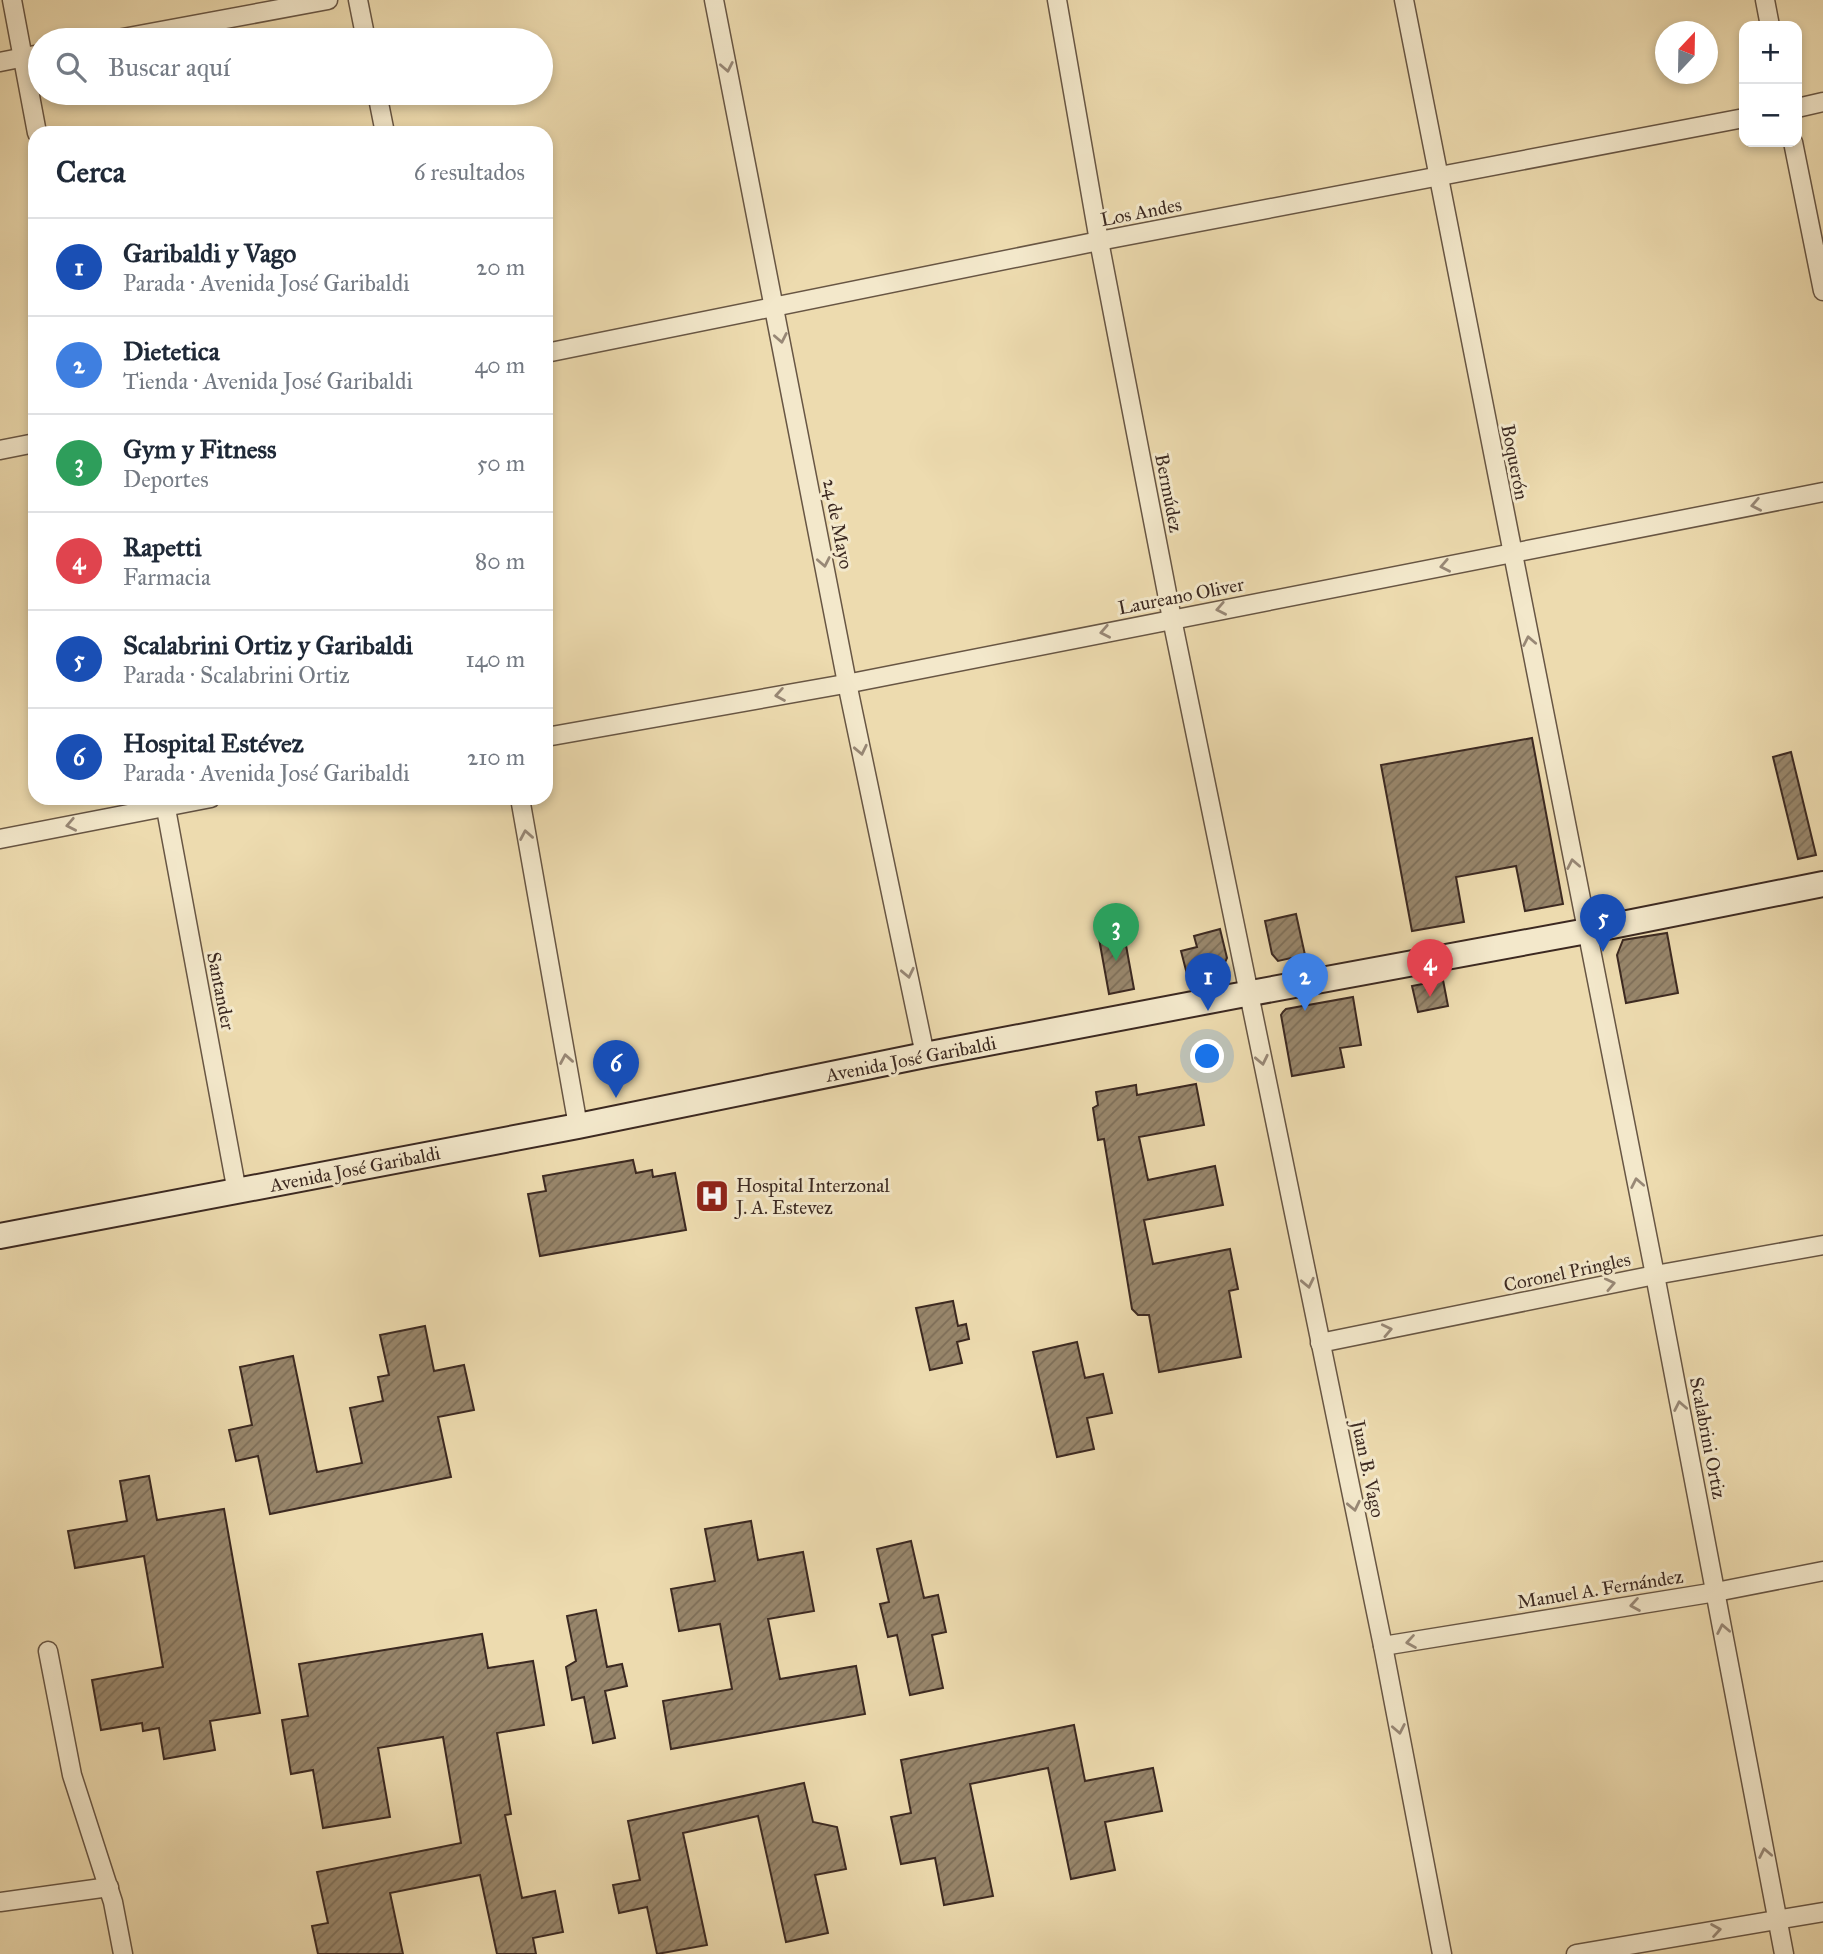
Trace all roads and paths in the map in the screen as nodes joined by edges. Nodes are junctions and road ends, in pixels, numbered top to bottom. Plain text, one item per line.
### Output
1 (12, 0) edge
2 (328, 0) edge
3 (358, 0) edge
4 (714, 0) edge
5 (1057, 0) edge
6 (1404, 0) edge
7 (1765, 0) edge
8 (1769, 21) edge
9 (177, 28) edge
10 (364, 28) edge
11 (28, 46) edge
12 (28, 56) edge
13 (0, 62) edge
14 (1823, 103) edge
15 (35, 105) edge
16 (379, 105) edge
17 (1802, 107) edge
18 (1739, 119) edge
19 (36, 126) edge
20 (384, 126) edge
21 (1794, 147) edge
22 (1438, 177) junction
23 (1099, 241) junction
24 (1823, 290) edge
25 (774, 307) junction
26 (553, 352) edge
27 (28, 444) edge
28 (0, 450) edge
29 (1823, 492) edge
30 (1512, 553) junction
31 (1172, 619) junction
32 (847, 683) junction
33 (553, 736) edge
34 (152, 805) edge
35 (166, 805) edge
36 (521, 805) edge
37 (0, 839) edge
38 (1823, 884) edge
39 (1587, 931) junction
40 (1248, 993) junction
41 (925, 1055) junction
42 (578, 1126) junction
43 (237, 1192) junction
44 (0, 1236) edge
45 (1823, 1245) edge
46 (1655, 1275) junction
47 (1320, 1343) junction
48 (1823, 1571) edge
49 (1716, 1592) junction
50 (1383, 1646) junction
51 (48, 1651) dead end
52 (109, 1887) junction
53 (0, 1902) edge
54 (1823, 1912) edge
55 (1777, 1920) junction
56 (123, 1954) edge
57 (1442, 1954) edge
58 (1576, 1954) edge
59 (1783, 1954) edge

1 - 11 street
2 - 9 street
3 - 10 street
4 -> 25 street, 24 de Mayo
5 - 23 street, Bermúdez
6 - 22 street, Boquerón
7 - 8 street
12 - 13 street
14 - 17 street
15 - 19 street
16 - 20 street
18 - 22 street, Los Andes
21 - 24 street
22 - 23 street, Los Andes
22 - 30 street, Boquerón
23 - 25 street, Los Andes
23 - 31 street, Bermúdez
25 - 26 street, Los Andes
25 -> 32 street, 24 de Mayo
27 - 28 street
29 -> 30 street, Laureano Oliver
30 -> 31 street, Laureano Oliver
39 -> 30 street, Boquerón
31 -> 32 street, Laureano Oliver
31 - 40 street, Bermúdez
32 -> 33 street, Laureano Oliver
32 -> 41 street, 24 de Mayo
34 -> 37 street
35 - 43 street, Santander
42 -> 36 street
38 - 39 main road, Avenida José Garibaldi
39 - 40 main road, Avenida José Garibaldi
46 -> 39 street, Scalabrini Ortiz
40 - 41 main road, Avenida José Garibaldi
40 -> 47 street, Juan B. Vago
41 - 42 main road, Avenida José Garibaldi
42 - 43 main road, Avenida José Garibaldi
43 - 44 main road, Avenida José Garibaldi
45 - 46 street, Coronel Pringles
47 -> 46 street, Coronel Pringles
49 -> 46 street, Scalabrini Ortiz
47 -> 50 street, Juan B. Vago
48 - 49 street, Manuel A. Fernández
49 -> 50 street, Manuel A. Fernández
55 -> 49 street, Scalabrini Ortiz
50 -> 57 street, Juan B. Vago
51 - 52 street
52 - 53 street
52 - 56 street
54 - 55 street
58 -> 55 street
55 - 59 street, Scalabrini Ortiz

